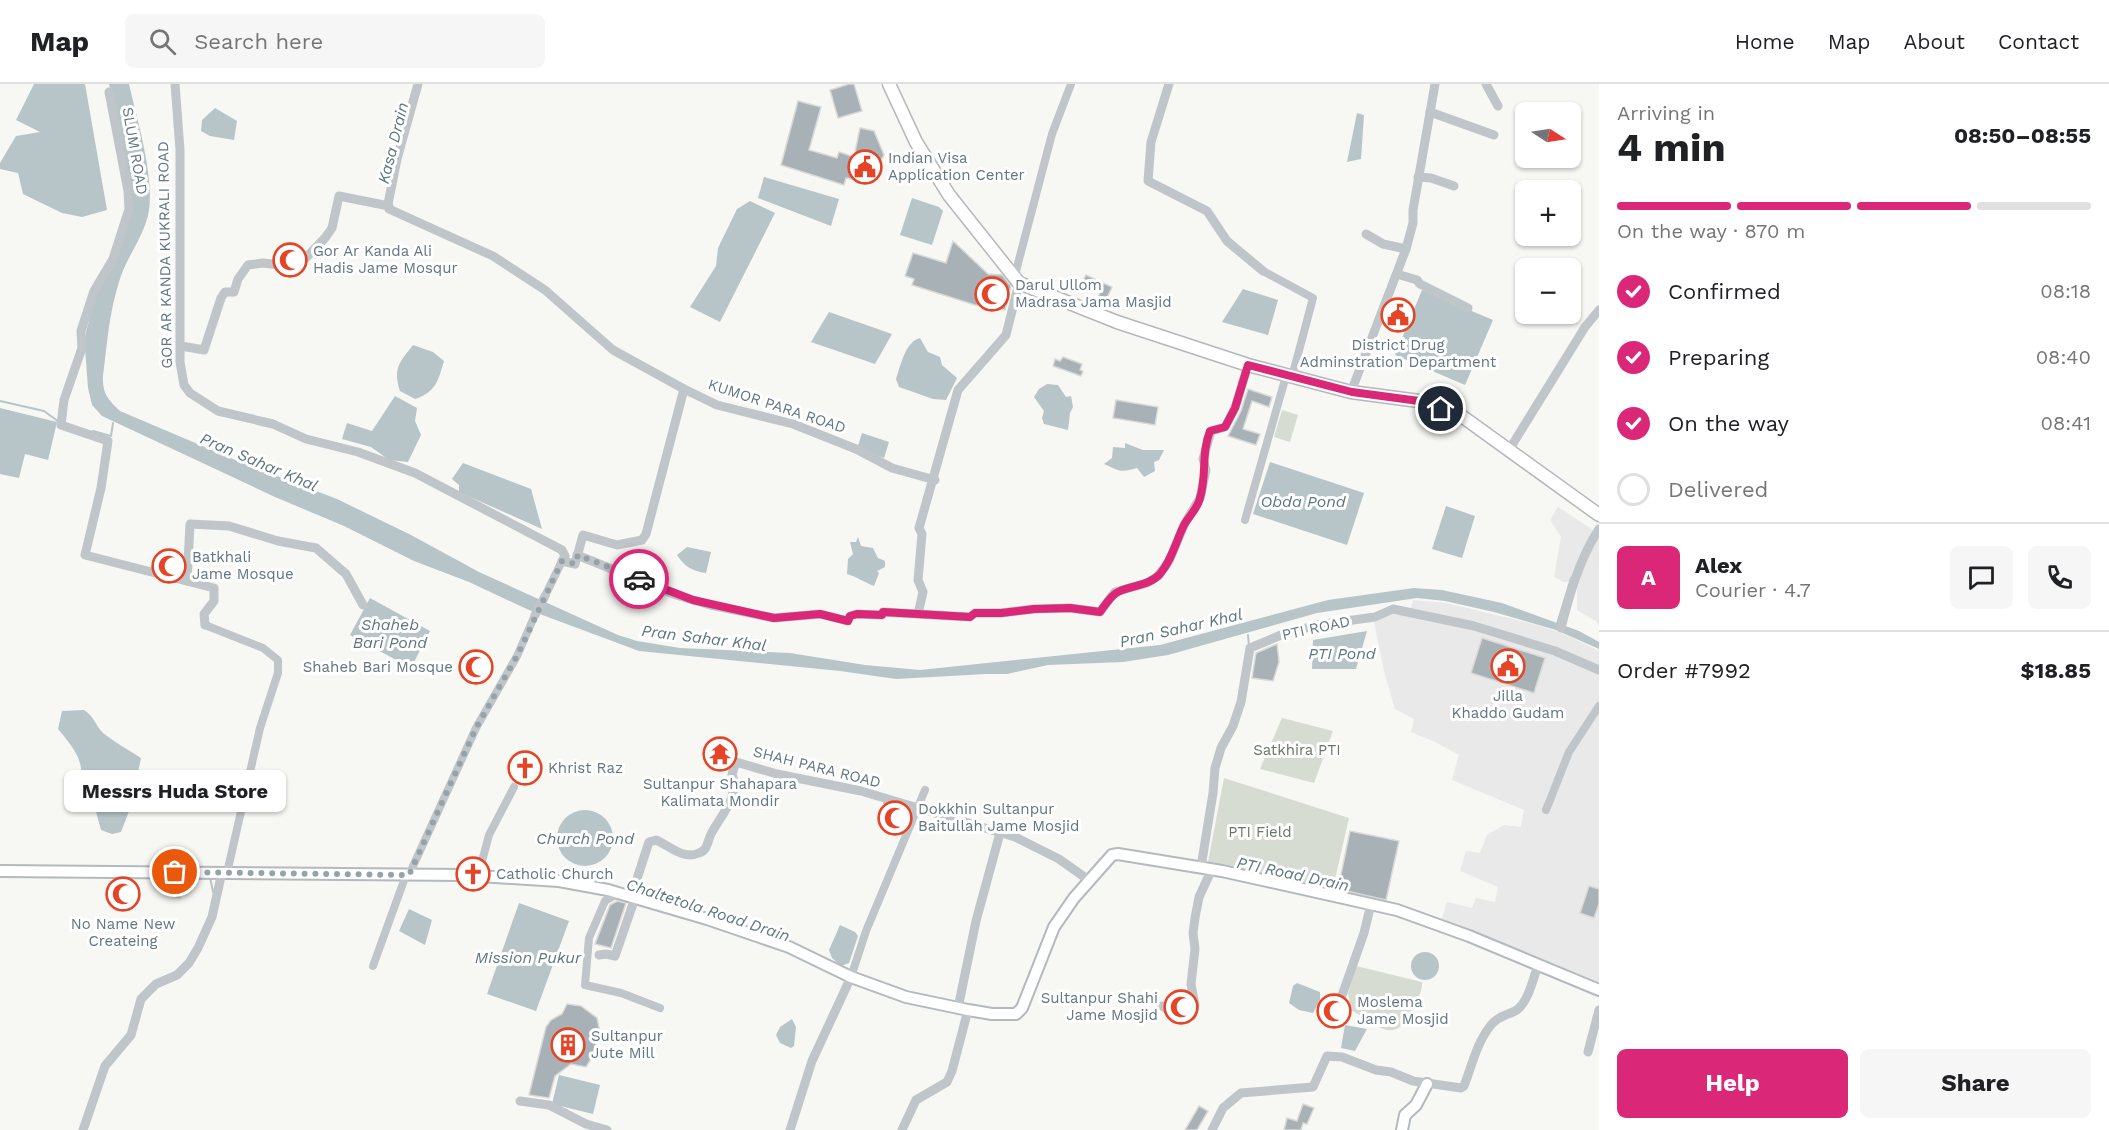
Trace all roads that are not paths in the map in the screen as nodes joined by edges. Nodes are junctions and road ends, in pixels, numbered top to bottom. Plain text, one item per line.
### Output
1 (175, 84) edge
2 (418, 84) edge
3 (890, 84) edge
4 (1071, 84) edge
5 (1169, 84) edge
6 (1435, 84) edge
7 (1486, 84) edge
8 (109, 92) dead end
9 (1498, 106) dead end
10 (1430, 112) junction
11 (1494, 135) dead end
12 (1418, 177) junction
13 (1454, 186) dead end
14 (388, 206) junction
15 (1366, 234) dead end
16 (1406, 249) junction
17 (1263, 271) joint
18 (1397, 274) junction
19 (1019, 283) junction
20 (1468, 308) dead end
21 (1599, 310) edge
22 (181, 346) junction
23 (1248, 365) junction
24 (1289, 377) junction
25 (684, 389) junction
26 (1352, 392) junction
27 (1509, 450) junction
28 (934, 480) junction
29 (1599, 515) edge
30 (1245, 520) dead end
31 (1599, 529) edge
32 (578, 555) junction
33 (562, 561) junction
34 (186, 581) junction
35 (545, 596) joint
36 (363, 605) dead end
37 (918, 614) junction
38 (535, 615) joint
39 (205, 625) joint
40 (1561, 628) dead end
41 (1599, 670) edge
42 (1598, 708) edge
43 (514, 787) dead end
44 (925, 790) dead end
45 (917, 809) junction
46 (1546, 810) dead end
47 (1000, 833) junction
48 (1207, 868) junction
49 (0, 871) edge
50 (225, 872) junction
51 (407, 875) junction
52 (478, 876) junction
53 (1090, 880) junction
54 (618, 893) junction
55 (633, 897) junction
56 (1371, 904) junction
57 (599, 955) dead end
58 (373, 966) dead end
59 (1538, 966) junction
60 (851, 977) junction
61 (1599, 990) edge
62 (1339, 1004) dead end
63 (1162, 1006) dead end
64 (660, 1008) dead end
65 (963, 1009) junction
66 (1599, 1010) edge
67 (1588, 1052) dead end
68 (1427, 1084) junction
69 (520, 1101) dead end
70 (83, 1130) edge
71 (607, 1130) edge
72 (790, 1130) edge
73 (902, 1130) edge
74 (1212, 1130) edge
75 (1402, 1130) edge

1 - 22 street, GOR AR KANDA KUKRALI ROAD
2 - 14 street
3 - 19 highway
4 - 19 street
5 - 17 street
6 - 10 street
7 - 9 street
8 - 34 street, SLUM ROAD
10 - 11 street
10 - 12 street
12 - 13 street
12 - 16 street
14 - 22 street, KUMOR PARA ROAD
14 - 25 street, KUMOR PARA ROAD
15 - 16 street
16 - 18 street
17 - 24 street
18 - 20 street
18 - 26 street
19 - 23 highway
19 - 28 street
21 - 27 street
22 - 33 street, GOR AR KANDA KUKRALI ROAD
23 - 24 highway
23 - 37 street
24 - 26 highway
24 - 30 street
25 - 28 street, KUMOR PARA ROAD
25 - 32 street
26 - 27 highway
27 - 29 highway
28 - 37 street
31 - 40 street
32 - 33 street
32 - 37 street
33 - 35 street
34 - 36 street
34 - 39 street
35 - 38 street
38 - 51 street
39 - 50 street
41 - 48 street, PTI ROAD
42 - 46 street
43 - 52 street
44 - 45 street
45 - 47 street, SHAH PARA ROAD
45 - 55 street, SHAH PARA ROAD
45 - 60 street
47 - 53 street, SHAH PARA ROAD
47 - 65 street
48 - 53 main road
48 - 56 main road
48 - 63 street
49 - 50 main road
50 - 51 main road
50 - 70 street
51 - 52 main road
51 - 58 street
52 - 54 main road
53 - 65 main road
54 - 55 main road
54 - 64 street
55 - 57 street
55 - 60 main road
56 - 59 main road
56 - 62 street
59 - 61 main road
59 - 68 street
60 - 65 main road
60 - 72 street
65 - 73 street
66 - 67 street
68 - 74 street
68 - 75 main road
69 - 71 street

